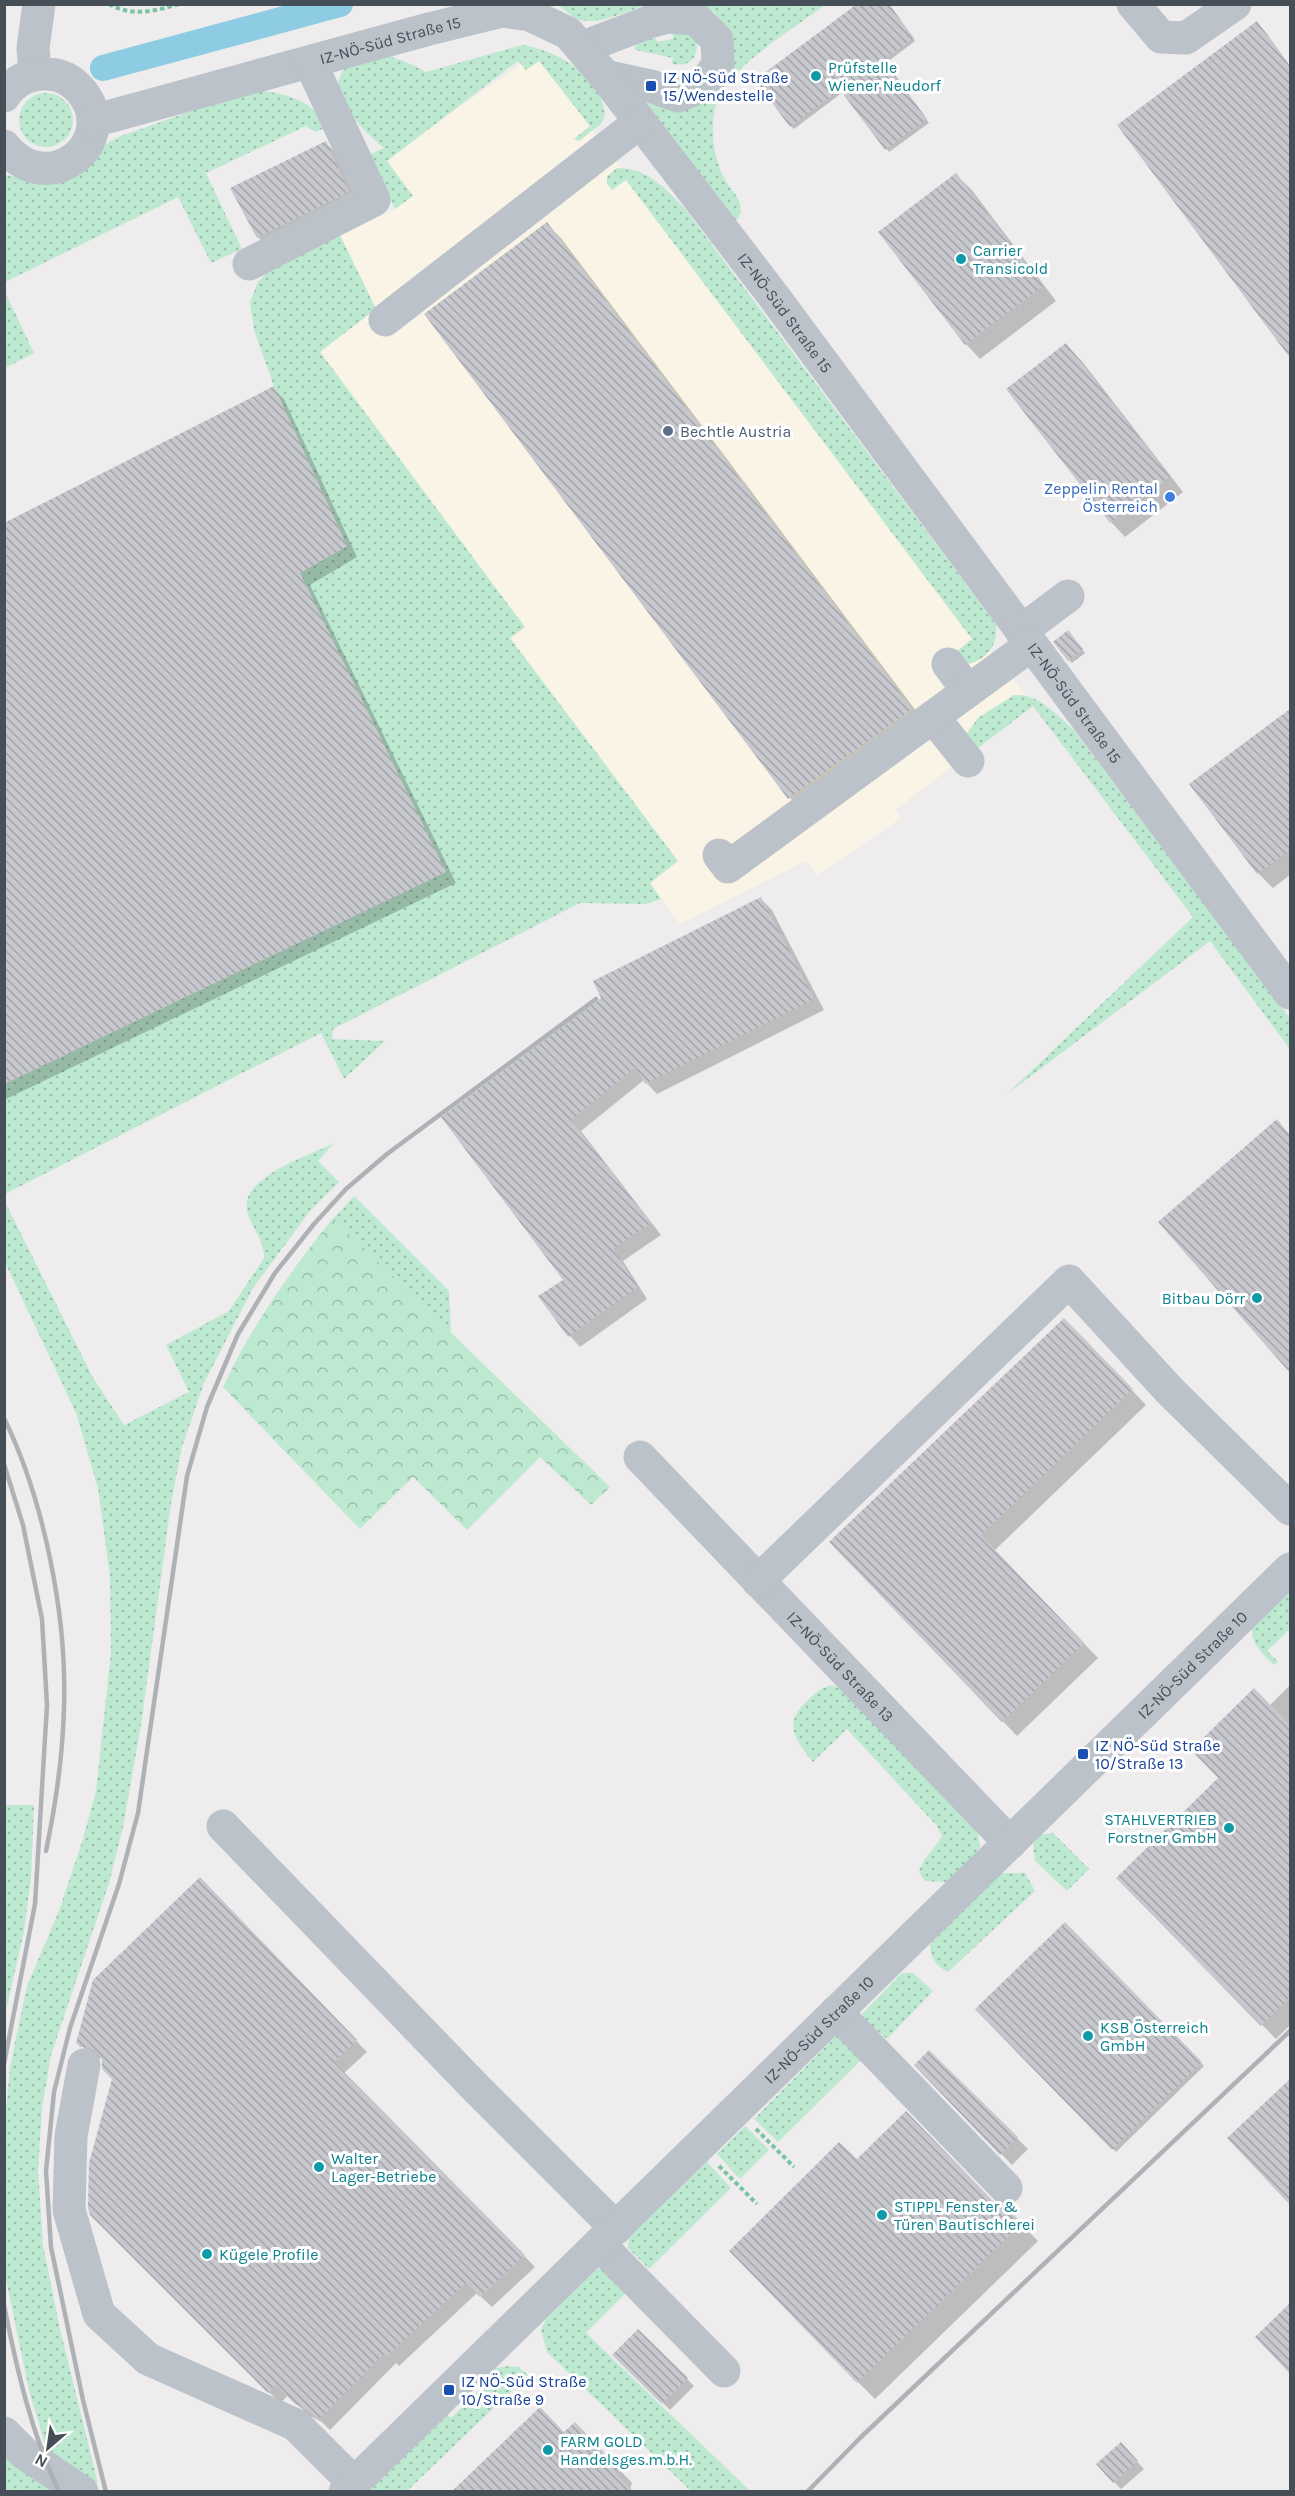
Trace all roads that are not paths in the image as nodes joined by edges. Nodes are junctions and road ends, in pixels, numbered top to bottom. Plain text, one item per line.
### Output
1 (39, 4) edge
2 (1133, 4) edge
3 (1235, 4) edge
4 (426, 17) edge
5 (581, 48) junction
6 (310, 62) junction
7 (35, 74) junction
8 (605, 76) junction
9 (4, 96) edge
10 (93, 121) junction
11 (640, 122) junction
12 (8, 154) edge
13 (249, 264) dead end
14 (385, 320) dead end
15 (1068, 596) dead end
16 (1026, 638) junction
17 (948, 664) dead end
18 (968, 691) junction
19 (933, 717) junction
20 (968, 761) dead end
21 (719, 855) dead end
22 (1290, 993) edge
23 (639, 1457) dead end
24 (1290, 1509) edge
25 (1290, 1569) edge
26 (758, 1581) junction
27 (223, 1826) dead end
28 (1010, 1843) junction
29 (836, 2012) junction
30 (84, 2066) dead end
31 (1006, 2188) dead end
32 (607, 2236) junction
33 (724, 2371) dead end
34 (4, 2433) edge
35 (350, 2487) edge
36 (82, 2492) edge

1 - 7 street
2 - 3 street
4 - 5 street, IZ-NÖ-Süd Straße 15
4 - 6 street, IZ-NÖ-Süd Straße 15
5 - 8 street, IZ-NÖ-Süd Straße 15
5 - 8 street
6 - 10 street, IZ-NÖ-Süd Straße 15
6 - 13 street
7 - 9 street
7 - 10 street
8 - 11 street, IZ-NÖ-Süd Straße 15
10 - 12 street
11 - 14 street
11 - 16 street, IZ-NÖ-Süd Straße 15
15 - 16 street
16 - 18 street
16 - 22 street, IZ-NÖ-Süd Straße 15
17 - 18 street
18 - 19 street
19 - 20 street
19 - 21 street
23 - 26 street, IZ-NÖ-Süd Straße 13
24 - 26 street
25 - 28 street, IZ-NÖ-Süd Straße 10
26 - 28 street, IZ-NÖ-Süd Straße 13
27 - 32 street
28 - 29 street, IZ-NÖ-Süd Straße 10
29 - 31 street
29 - 32 street, IZ-NÖ-Süd Straße 10
30 - 35 street
32 - 33 street
32 - 35 street, IZ-NÖ-Süd Straße 10
34 - 36 street

